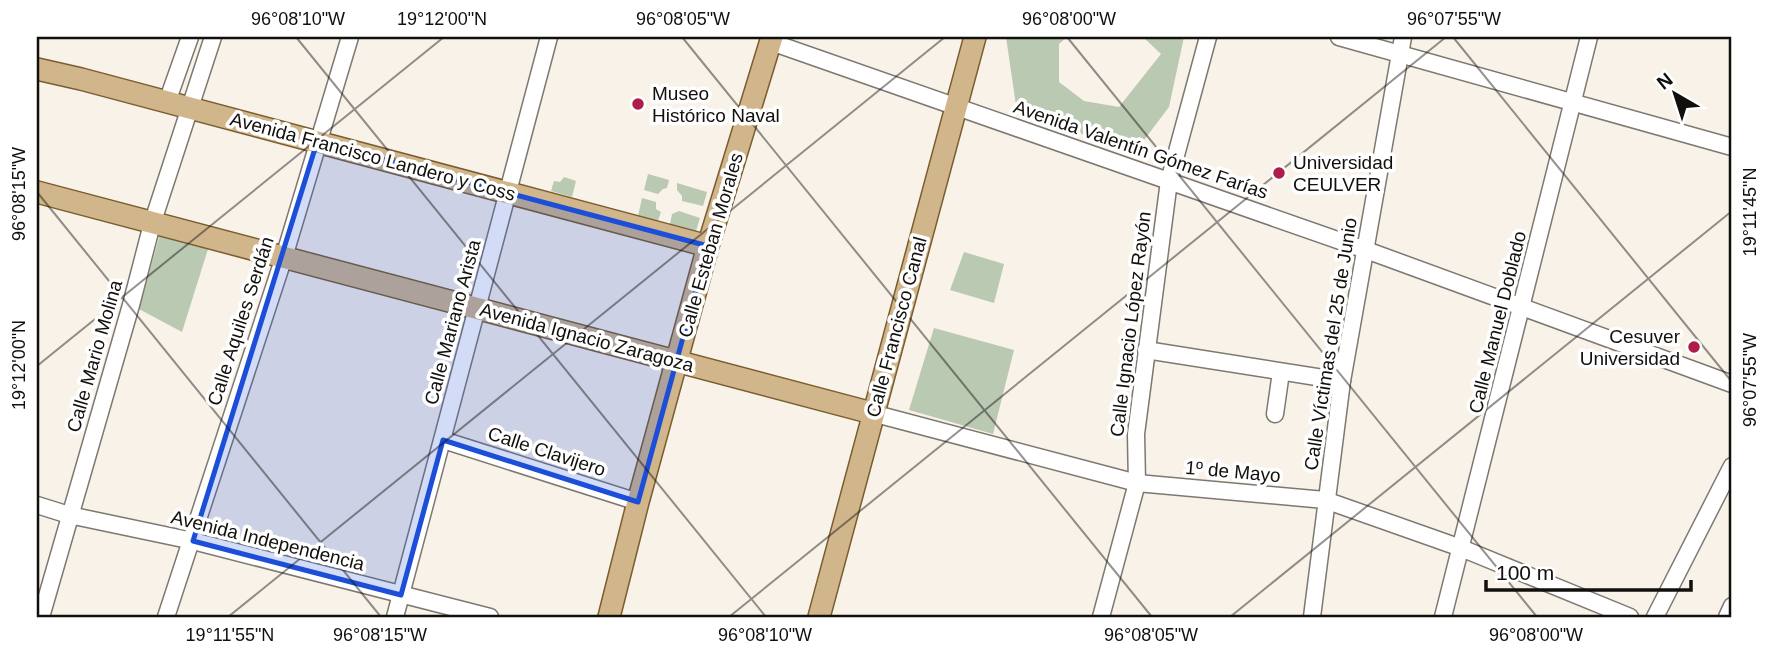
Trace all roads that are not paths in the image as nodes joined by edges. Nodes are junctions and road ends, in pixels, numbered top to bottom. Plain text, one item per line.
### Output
1 (350, 37) edge
2 (548, 37) edge
3 (975, 37) edge
4 (1208, 37) edge
5 (1339, 37) edge
6 (1589, 37) edge
7 (189, 39) edge
8 (772, 39) edge
9 (211, 43) edge
10 (1402, 45) edge
11 (37, 69) edge
12 (167, 102) junction
13 (1574, 102) junction
14 (955, 106) junction
15 (190, 107) junction
16 (317, 142) junction
17 (1732, 147) edge
18 (1169, 181) junction
19 (37, 192) edge
20 (508, 192) junction
21 (152, 224) junction
22 (708, 246) junction
23 (1366, 250) junction
24 (284, 257) junction
25 (1522, 307) junction
26 (477, 308) junction
27 (1146, 349) junction
28 (677, 362) junction
29 (1281, 372) junction
30 (1342, 381) junction
31 (1732, 384) edge
32 (872, 413) junction
33 (1275, 414) dead end
34 (443, 440) junction
35 (1732, 468) edge
36 (1137, 483) junction
37 (1325, 500) junction
38 (638, 502) junction
39 (37, 505) edge
40 (69, 515) junction
41 (192, 541) junction
42 (1461, 548) junction
43 (401, 594) junction
44 (1732, 606) edge
45 (41, 617) edge
46 (166, 617) edge
47 (395, 617) edge
48 (490, 617) edge
49 (609, 617) edge
50 (819, 617) edge
51 (1101, 617) edge
52 (1312, 617) edge
53 (1443, 617) edge
54 (1629, 617) edge
55 (1656, 617) edge
56 (1727, 617) edge

1 - 16 street, Calle Aquiles Serdán
2 - 20 street, Calle Mariano Arista
3 - 14 main road, Calle Francisco Canal
4 - 18 street, Calle Ignacio López Rayón
5 - 10 street
6 - 13 street, Calle Manuel Doblado
7 - 9 street
7 - 12 street
8 - 14 street, Avenida Valentín Gómez Farías
8 - 22 main road, Calle Esteban Morales
9 - 15 street, Calle Mario Molina
10 - 13 street
10 - 23 street, Calle Víctimas del 25 de Junio
11 - 12 main road, Avenida Francisco Landero y Coss
12 - 15 main road, Avenida Francisco Landero y Coss
13 - 17 street
13 - 25 street, Calle Manuel Doblado
14 - 18 street, Avenida Valentín Gómez Farías
14 - 32 main road, Calle Francisco Canal
15 - 16 main road, Avenida Francisco Landero y Coss
15 - 21 street, Calle Mario Molina
16 - 20 main road, Avenida Francisco Landero y Coss
16 - 24 street, Calle Aquiles Serdán
18 - 23 street, Avenida Valentín Gómez Farías
18 - 27 street, Calle Ignacio López Rayón
19 - 21 main road, Avenida Ignacio Zaragoza
20 - 22 main road, Avenida Francisco Landero y Coss
20 - 26 street, Calle Mariano Arista
21 - 24 main road, Avenida Ignacio Zaragoza
21 - 40 street, Calle Mario Molina
22 - 28 main road, Calle Esteban Morales
23 - 25 street, Avenida Valentín Gómez Farías
23 - 30 street, Calle Víctimas del 25 de Junio
24 - 26 main road, Avenida Ignacio Zaragoza
24 - 41 street, Calle Aquiles Serdán
25 - 31 street, Avenida Valentín Gómez Farías
25 - 42 street, Calle Manuel Doblado
26 - 28 main road, Avenida Ignacio Zaragoza
26 - 34 street, Calle Mariano Arista
27 - 29 street
27 - 36 street, Calle Ignacio López Rayón
28 - 32 main road, Avenida Ignacio Zaragoza
28 - 38 main road, Calle Esteban Morales
29 - 30 street
29 - 33 street
30 - 37 street, Calle Víctimas del 25 de Junio
32 - 36 street, Avenida Ignacio Zaragoza
32 - 50 main road, Calle Francisco Canal
34 - 38 street, Calle Clavijero
34 - 43 street, Calle Mariano Arista
35 - 55 street
36 - 37 street, 1º de Mayo
36 - 51 street, Calle Ignacio López Rayón
37 - 42 street, 1º de Mayo
37 - 52 street, Calle Víctimas del 25 de Junio
38 - 49 main road, Calle Esteban Morales
39 - 40 street, Avenida Independencia
40 - 41 street, Avenida Independencia
40 - 45 street, Calle Mario Molina
41 - 43 street, Avenida Independencia
41 - 46 street, Calle Aquiles Serdán
42 - 53 street, Calle Manuel Doblado
42 - 54 street, 1º de Mayo
43 - 47 street, Calle Mariano Arista
43 - 48 street, Avenida Independencia
44 - 56 street

